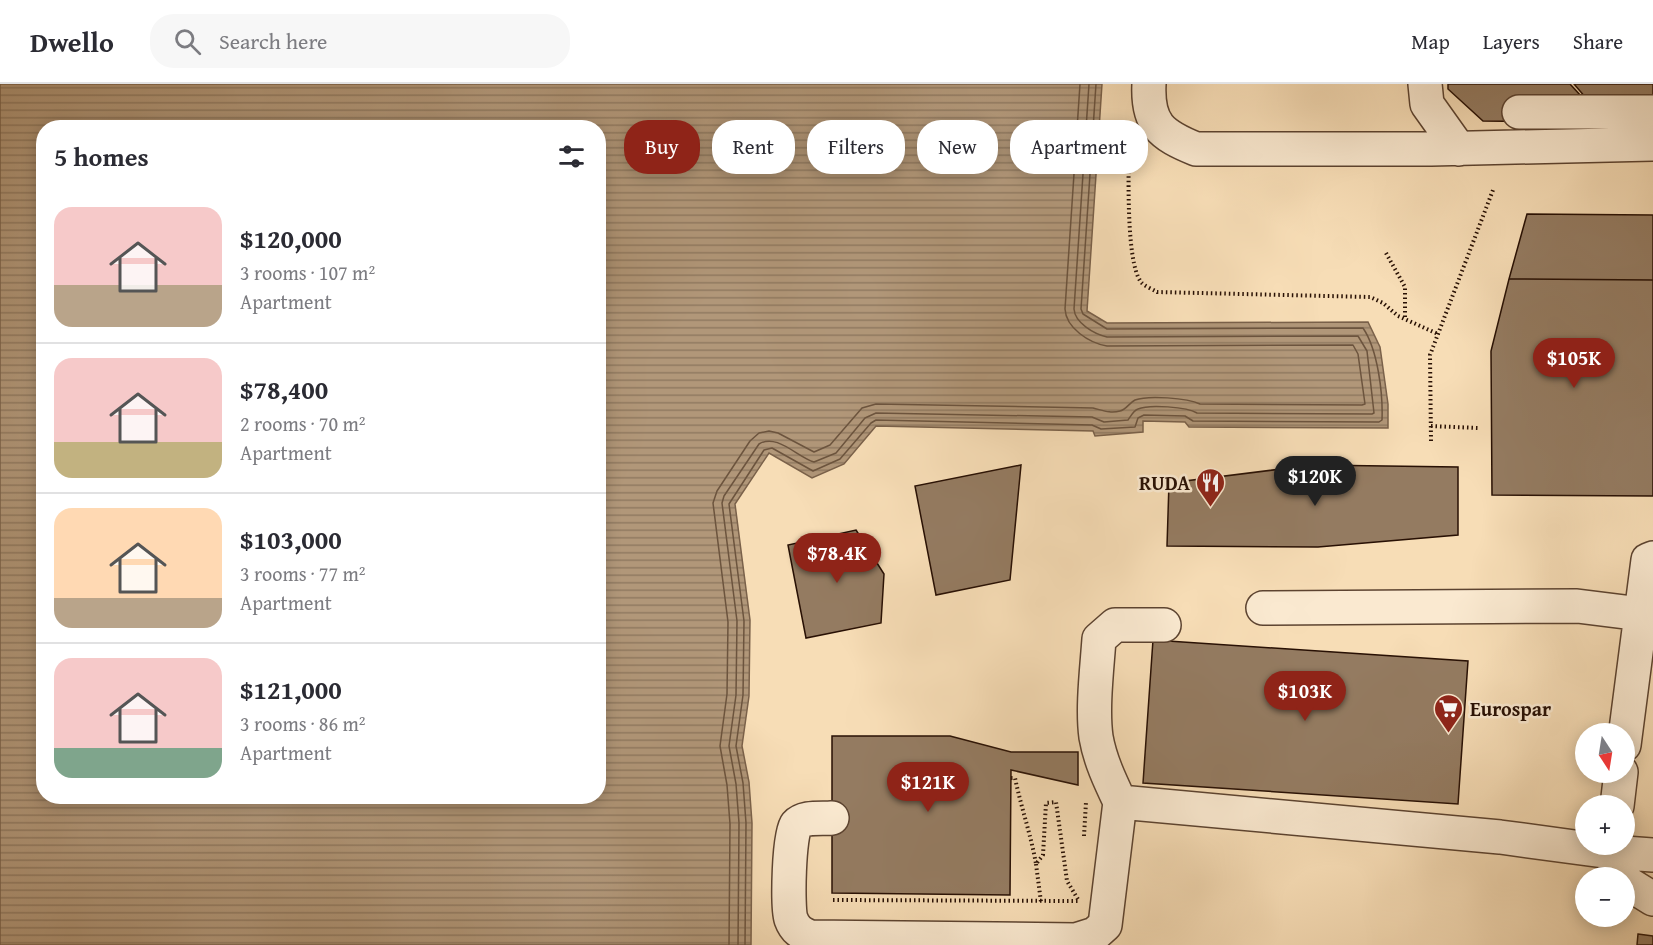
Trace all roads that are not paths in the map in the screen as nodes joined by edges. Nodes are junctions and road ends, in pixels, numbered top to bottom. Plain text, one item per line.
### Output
1 (1149, 84) edge
2 (1425, 84) edge
3 (1519, 112) dead end
4 (1653, 112) edge
5 (1653, 144) edge
6 (1459, 149) junction
7 (1653, 558) edge
8 (1263, 608) dead end
9 (1641, 614) junction
10 (1164, 625) dead end
11 (1627, 723) edge
12 (1120, 802) junction
13 (832, 818) dead end
14 (1653, 855) edge
15 (1617, 864) edge
16 (1653, 899) edge

1 - 6 lane
2 - 6 lane
3 - 4 lane
5 - 6 lane
7 - 9 lane
8 - 9 lane
9 - 11 lane
10 - 12 lane
12 - 13 lane
12 - 15 lane
14 - 15 lane
15 - 16 lane

